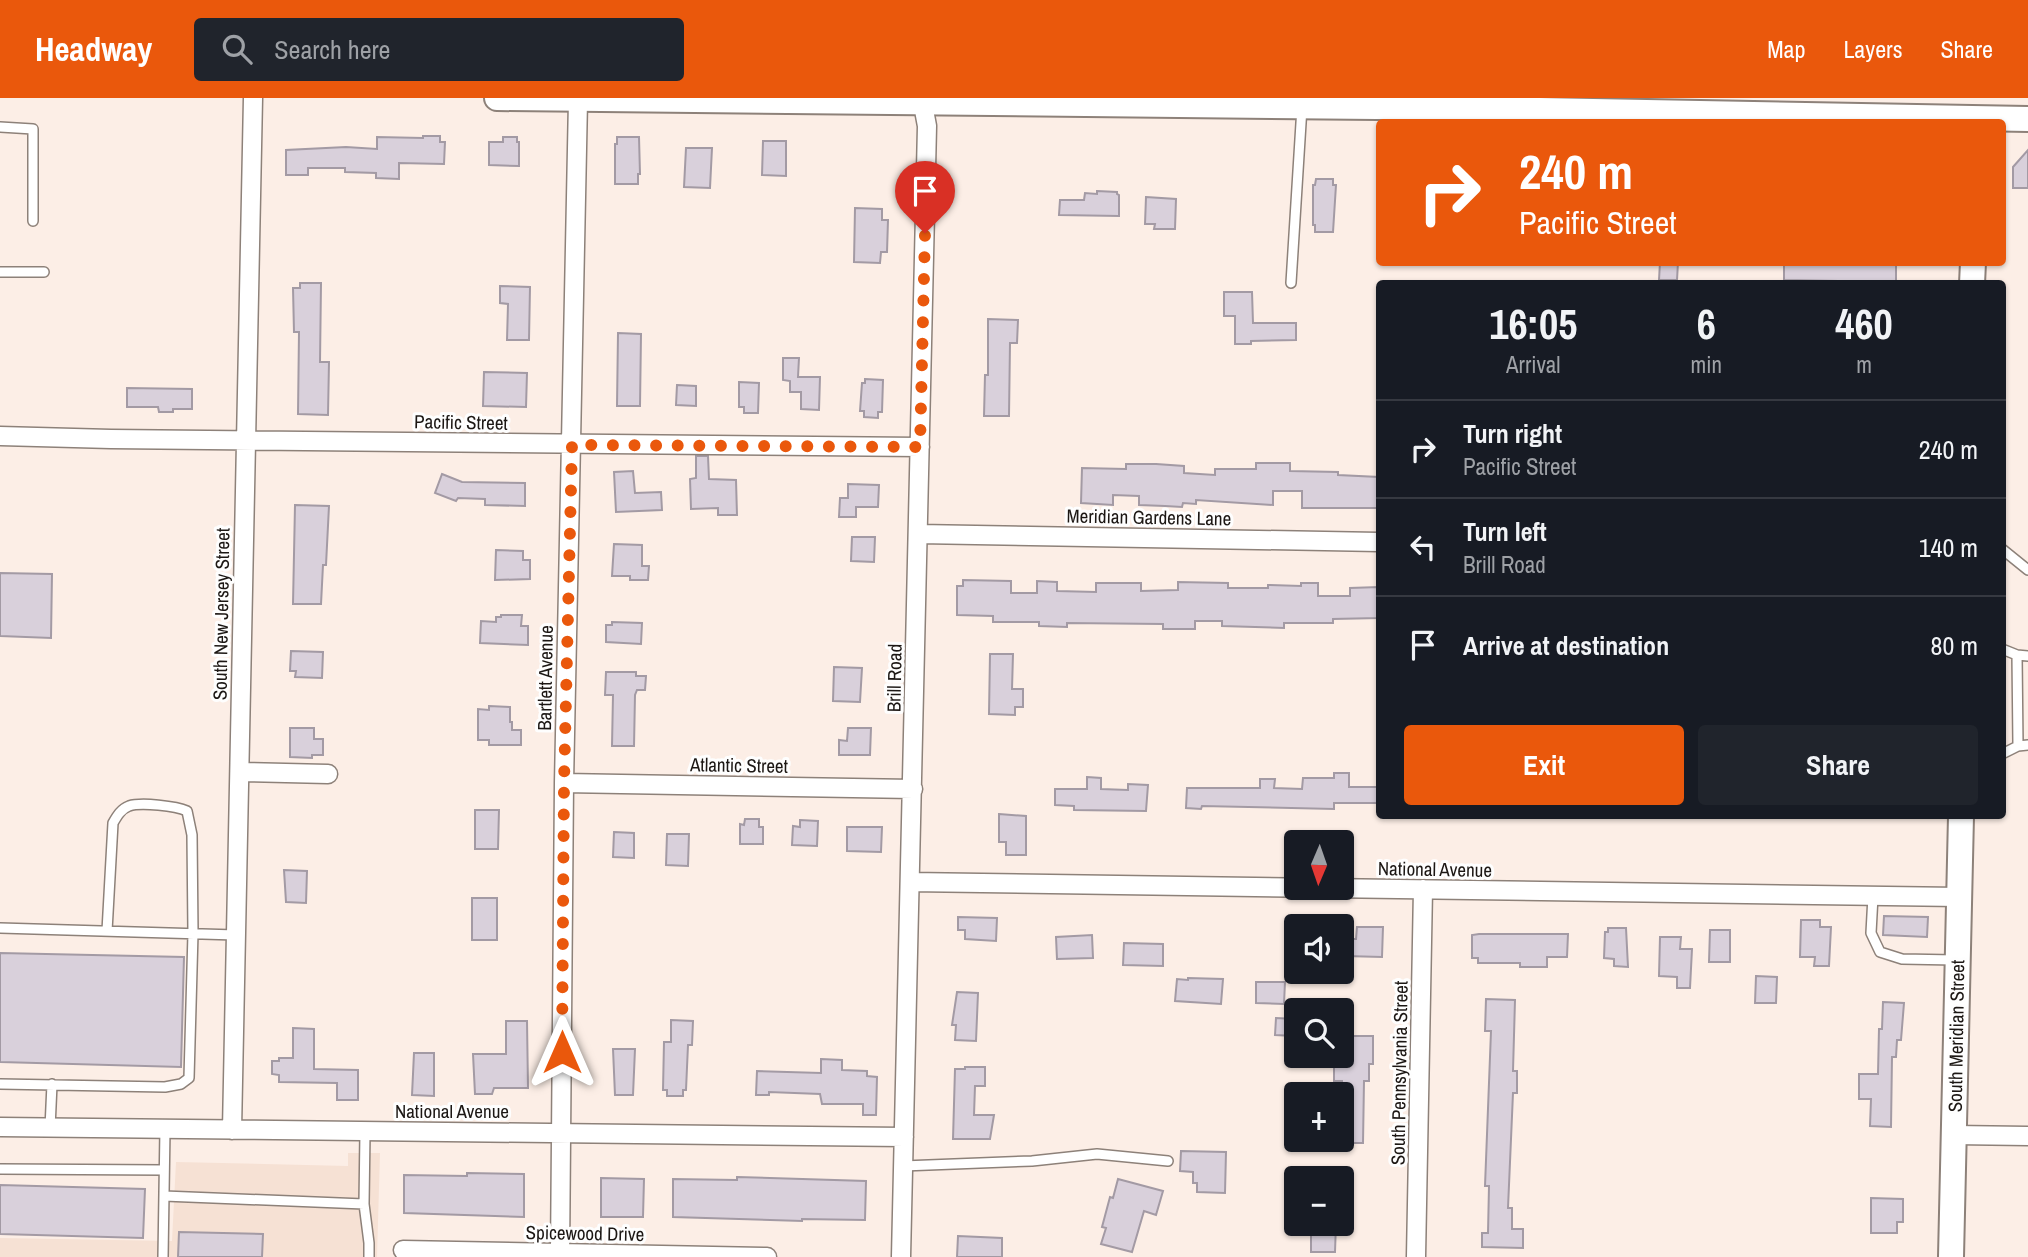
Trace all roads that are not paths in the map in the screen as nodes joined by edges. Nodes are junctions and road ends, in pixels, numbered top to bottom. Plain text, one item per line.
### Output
1 (253, 98) edge
2 (497, 98) edge
3 (578, 100) junction
4 (915, 100) edge
5 (1090, 101) edge
6 (1377, 102) edge
7 (1685, 105) edge
8 (1302, 106) junction
9 (1976, 113) edge
10 (1659, 117) edge
11 (1717, 118) edge
12 (1807, 119) edge
13 (2028, 119) edge
14 (0, 127) edge
15 (33, 221) dead end
16 (0, 272) edge
17 (44, 272) dead end
18 (1291, 283) dead end
19 (0, 436) edge
20 (245, 439) junction
21 (572, 445) junction
22 (920, 447) junction
23 (919, 534) junction
24 (1376, 542) edge
25 (2006, 552) edge
26 (2028, 570) edge
27 (2006, 651) edge
28 (2017, 655) junction
29 (2028, 656) edge
30 (2023, 746) edge
31 (2006, 752) edge
32 (240, 772) junction
33 (328, 774) dead end
34 (564, 783) junction
35 (913, 789) junction
36 (1961, 819) edge
37 (910, 882) junction
38 (1423, 890) junction
39 (1873, 895) junction
40 (1959, 897) junction
41 (0, 928) edge
42 (107, 931) junction
43 (193, 933) junction
44 (236, 935) junction
45 (1957, 960) junction
46 (0, 1084) edge
47 (52, 1084) junction
48 (0, 1127) edge
49 (50, 1128) junction
50 (165, 1129) junction
51 (232, 1130) junction
52 (365, 1132) junction
53 (561, 1132) junction
54 (1954, 1135) junction
55 (2028, 1136) edge
56 (904, 1137) junction
57 (1168, 1161) dead end
58 (903, 1167) junction
59 (0, 1169) edge
60 (164, 1170) junction
61 (164, 1196) junction
62 (363, 1204) junction
63 (403, 1250) dead end
64 (560, 1255) edge
65 (163, 1257) edge
66 (369, 1257) edge
67 (767, 1257) edge
68 (901, 1257) edge
69 (1416, 1257) edge
70 (1951, 1257) edge

1 - 20 street, South New Jersey Street
2 - 3 main road
3 - 4 main road
3 - 21 street, Bartlett Avenue
4 - 5 main road
4 - 22 street, Brill Road
5 - 8 main road
6 - 8 main road
6 - 10 main road
7 - 10 main road
7 - 11 main road
8 - 18 lane
9 - 12 main road
9 - 13 main road
11 - 12 main road
14 - 15 lane
16 - 17 lane
19 - 20 street, Pacific Street
20 - 21 street, Pacific Street
20 - 32 street, South New Jersey Street
21 - 22 street, Pacific Street
21 - 34 street, Bartlett Avenue
22 - 23 street, Brill Road
23 - 24 street, Meridian Gardens Lane
23 - 35 street, Brill Road
25 - 26 lane
27 - 28 lane
28 - 29 lane
28 - 30 lane
30 - 31 lane
32 - 33 street
32 - 44 street, South New Jersey Street
34 - 35 street, Atlantic Street
34 - 53 street, Bartlett Avenue
35 - 37 street, Brill Road
36 - 40 main road, South Meridian Street
37 - 38 street, National Avenue
37 - 56 street, Brill Road
38 - 39 street, National Avenue
38 - 69 street, South Pennsylvania Street
39 - 40 street, National Avenue
39 - 45 lane
40 - 45 main road, South Meridian Street
41 - 42 lane
42 - 43 lane
42 - 43 lane
43 - 44 lane
43 - 47 lane
44 - 51 street, South New Jersey Street
45 - 54 main road, South Meridian Street
46 - 47 lane
47 - 49 lane
48 - 49 street, National Avenue
49 - 50 street, National Avenue
50 - 51 street, National Avenue
50 - 60 lane
51 - 52 street, National Avenue
52 - 53 street, National Avenue
52 - 62 lane
53 - 56 street, National Avenue
53 - 64 street, Bartlett Avenue
54 - 55 street
54 - 70 main road, South Meridian Street
56 - 58 street, Brill Road
57 - 58 lane
58 - 68 street, Brill Road
59 - 60 lane
60 - 61 lane
61 - 62 lane
61 - 65 lane
62 - 66 lane
63 - 64 street, Spicewood Drive
64 - 67 street, Spicewood Drive

